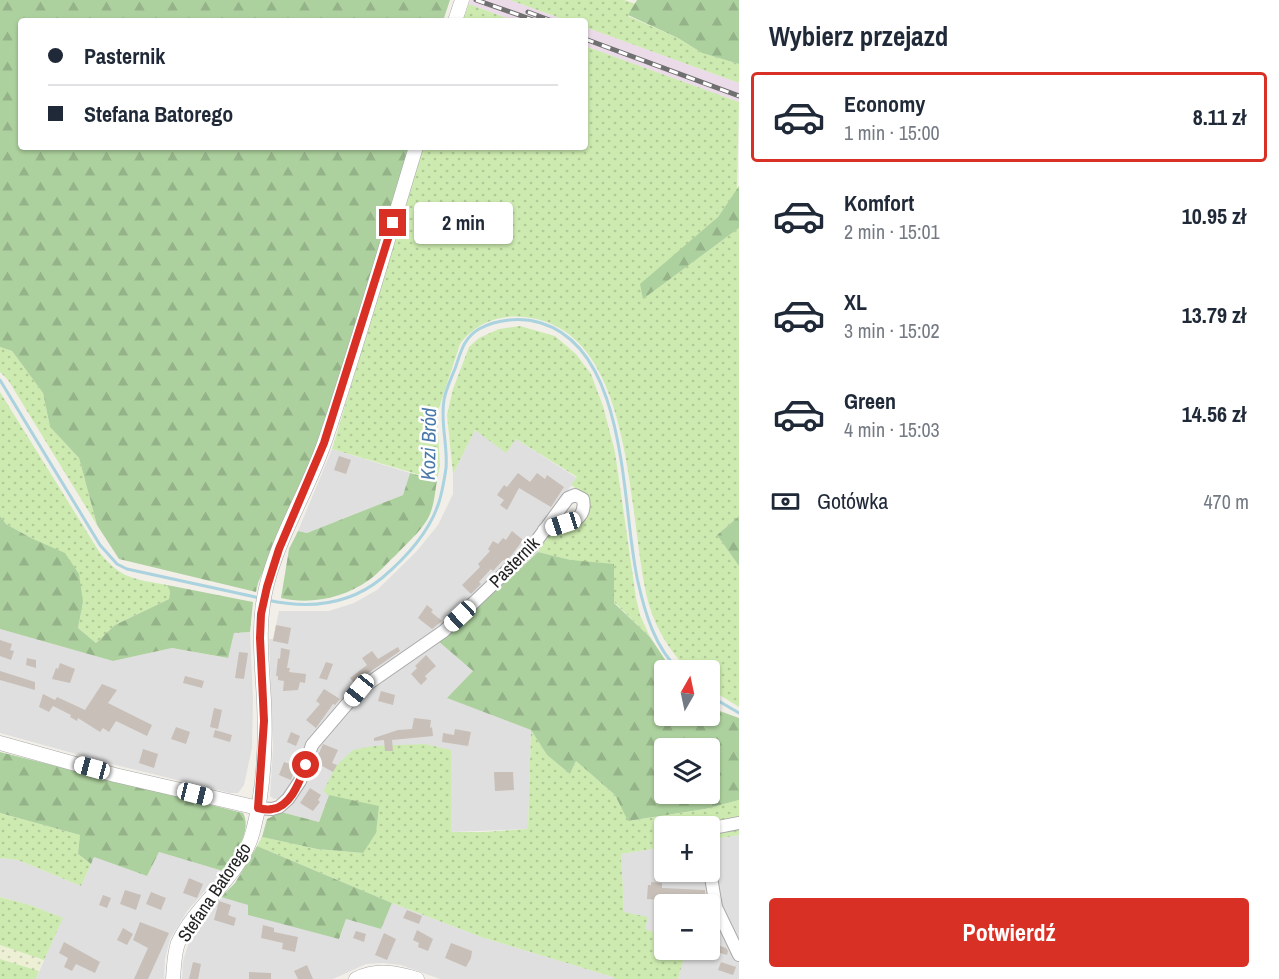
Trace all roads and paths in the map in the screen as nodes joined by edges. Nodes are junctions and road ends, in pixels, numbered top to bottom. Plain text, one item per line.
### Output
1 (462, 0) edge
2 (456, 18) edge
3 (415, 150) edge
4 (544, 530) dead end
5 (0, 744) edge
6 (258, 808) junction
7 (739, 823) edge
8 (720, 827) edge
9 (712, 882) edge
10 (739, 956) edge
11 (173, 979) edge
12 (356, 979) edge
13 (417, 979) edge

1 - 2 street
3 - 6 street, Stefana Batorego
4 - 6 street, Pasternik
5 - 6 street
6 - 11 street, Stefana Batorego
7 - 8 street
9 - 10 street
12 - 13 street

